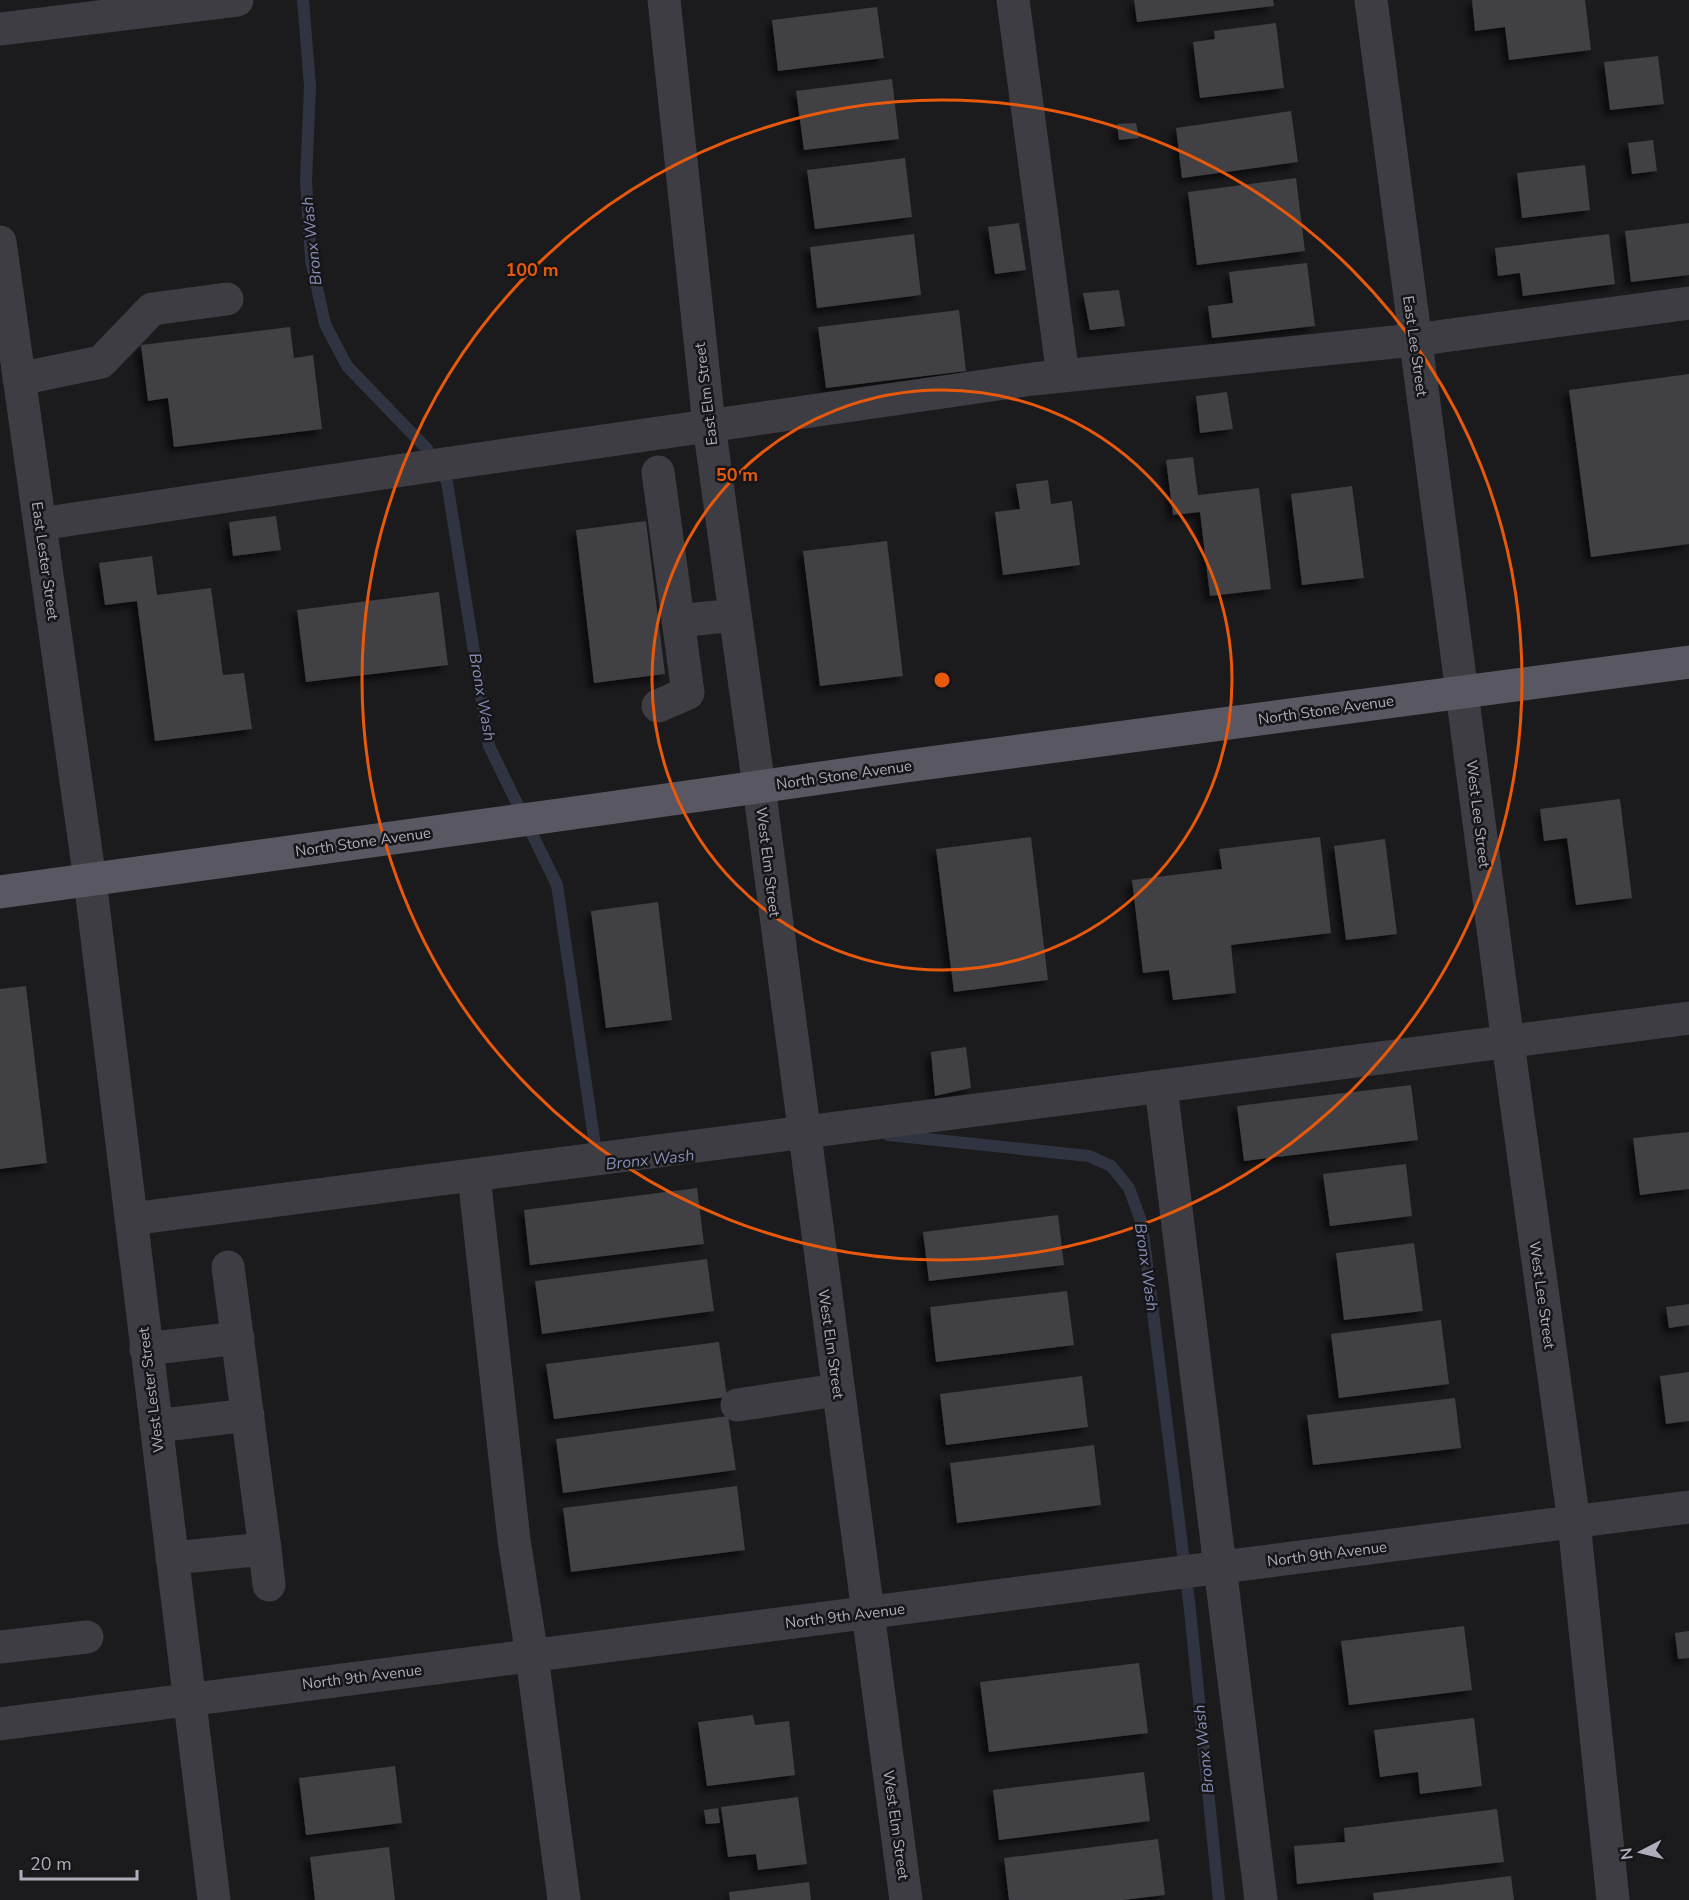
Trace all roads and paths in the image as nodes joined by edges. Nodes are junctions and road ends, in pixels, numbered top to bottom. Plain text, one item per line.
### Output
1 (237, 0) edge
2 (664, 0) edge
3 (1013, 0) edge
4 (1371, 0) edge
5 (109, 8) edge
6 (0, 29) edge
7 (0, 242) edge
8 (227, 299) dead end
9 (1689, 303) edge
10 (1414, 340) junction
11 (1064, 376) junction
12 (19, 379) junction
13 (709, 425) junction
14 (658, 472) dead end
15 (40, 524) junction
16 (735, 615) junction
17 (678, 621) junction
18 (1689, 662) edge
19 (1462, 692) junction
20 (658, 706) dead end
21 (759, 787) junction
22 (90, 880) junction
23 (0, 892) edge
24 (1689, 1018) edge
25 (1508, 1043) junction
26 (1161, 1087) junction
27 (803, 1133) junction
28 (474, 1176) junction
29 (131, 1219) junction
30 (228, 1268) dead end
31 (238, 1338) junction
32 (146, 1348) junction
33 (837, 1390) junction
34 (737, 1406) dead end
35 (248, 1415) junction
36 (156, 1426) junction
37 (1689, 1507) edge
38 (1574, 1522) junction
39 (265, 1549) junction
40 (172, 1558) junction
41 (1221, 1567) junction
42 (269, 1585) dead end
43 (867, 1614) junction
44 (87, 1637) dead end
45 (0, 1647) edge
46 (532, 1656) junction
47 (189, 1699) junction
48 (0, 1724) edge
49 (214, 1900) edge
50 (564, 1900) edge
51 (906, 1900) edge
52 (1261, 1900) edge
53 (1613, 1900) edge

1 - 5 street
2 - 13 street, East Elm Street
3 - 11 street
4 - 10 street, East Lee Street
5 - 6 street
7 - 12 street, East Lester Street
8 - 12 street
9 - 10 street
10 - 11 street
10 - 19 street, East Lee Street
11 - 13 street
12 - 15 street, East Lester Street
13 - 15 street
13 - 16 street, East Elm Street
14 - 17 street
15 - 22 street, East Lester Street
16 - 17 street
16 - 21 street, East Elm Street
17 - 20 street
18 - 19 main road, North Stone Avenue
19 - 21 main road, North Stone Avenue
19 - 25 street, West Lee Street
21 - 22 main road, North Stone Avenue
21 - 27 street, West Elm Street
22 - 23 main road, North Stone Avenue
22 - 29 street, West Lester Street
24 - 25 street
25 - 26 street
25 - 38 street, West Lee Street
26 - 27 street
26 - 41 street
27 - 28 street
27 - 33 street, West Elm Street
28 - 29 street
28 - 46 street
29 - 32 street, West Lester Street
30 - 31 street
31 - 32 street
31 - 35 street
32 - 36 street, West Lester Street
33 - 34 street
33 - 43 street, West Elm Street
35 - 36 street
35 - 39 street
36 - 40 street, West Lester Street
37 - 38 street, North 9th Avenue
38 - 41 street, North 9th Avenue
38 - 53 street, West Lee Street
39 - 40 street
39 - 42 street
40 - 47 street, West Lester Street
41 - 43 street, North 9th Avenue
41 - 52 street
43 - 46 street, North 9th Avenue
43 - 51 street, West Elm Street
44 - 45 street
46 - 47 street, North 9th Avenue
46 - 50 street
47 - 48 street, North 9th Avenue
47 - 49 street, West Lester Street

